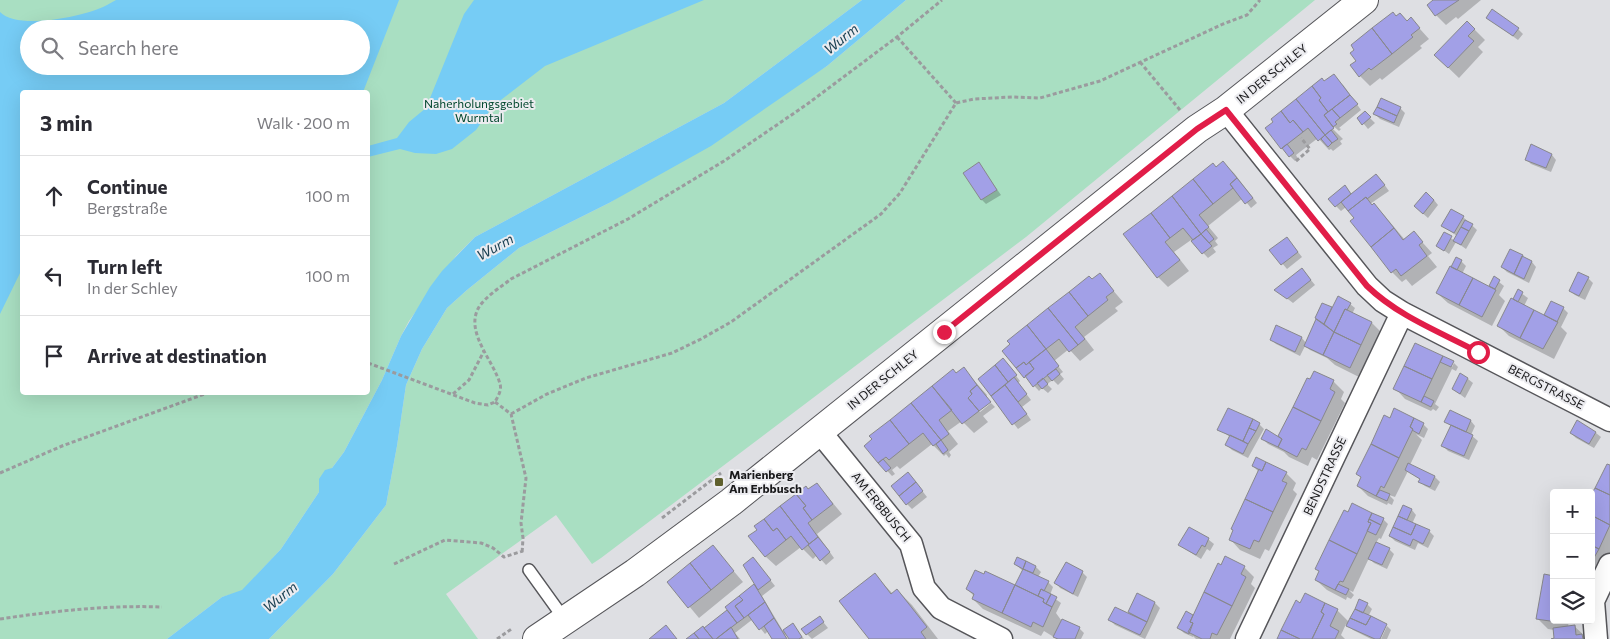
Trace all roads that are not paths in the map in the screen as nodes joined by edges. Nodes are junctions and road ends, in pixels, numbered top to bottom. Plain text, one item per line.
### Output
1 (1364, 0) edge
2 (1226, 110) junction
3 (1402, 313) junction
4 (1610, 420) edge
5 (820, 432) junction
6 (1610, 565) edge
7 (529, 570) road end
8 (565, 620) junction
9 (537, 639) edge
10 (1001, 639) edge
11 (1247, 639) edge
12 (1596, 639) edge

1 - 2 street, IN DER SCHLEY
2 - 3 street, BERGSTRASSE
2 - 5 street, IN DER SCHLEY
3 - 4 street, BERGSTRASSE
3 - 11 street, BENDSTRASSE
5 - 8 street, IN DER SCHLEY
5 - 10 street, AM ERBBUSCH
6 - 12 street
7 - 8 lane
8 - 9 street, IN DER SCHLEY

